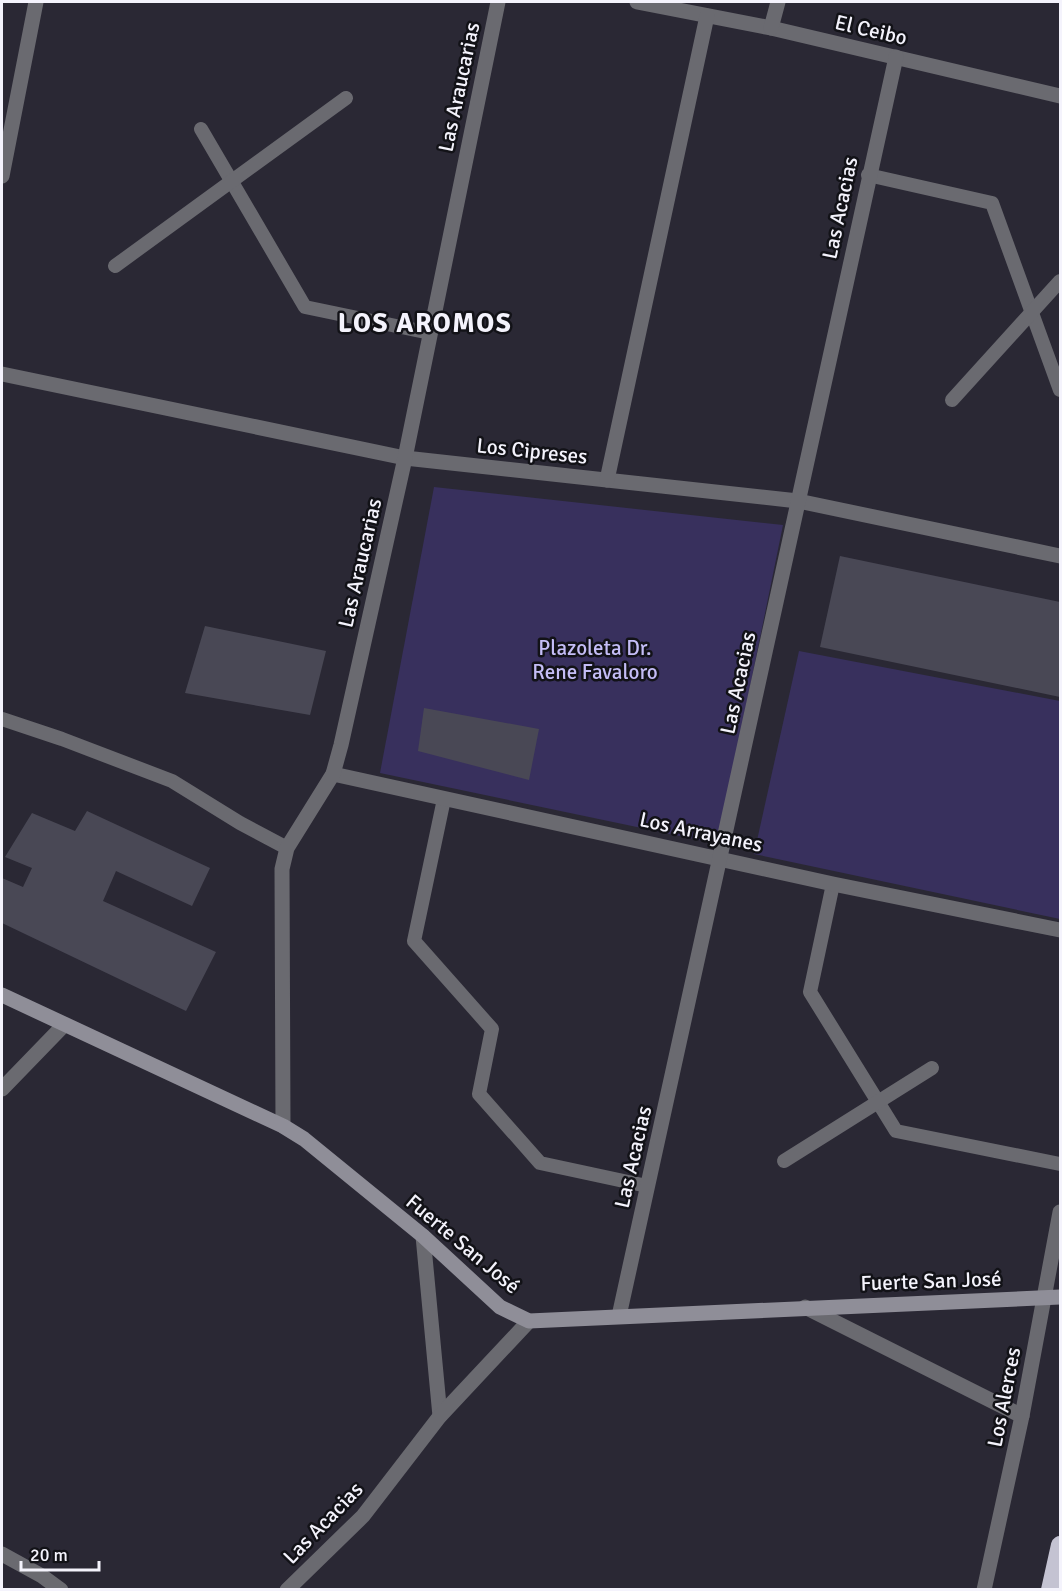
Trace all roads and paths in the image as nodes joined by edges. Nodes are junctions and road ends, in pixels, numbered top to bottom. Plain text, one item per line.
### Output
1 (36, 2) edge
2 (498, 2) edge
3 (637, 2) edge
4 (778, 2) edge
5 (707, 16) junction
6 (771, 28) junction
7 (896, 57) junction
8 (1060, 96) edge
9 (346, 98) dead end
10 (201, 129) dead end
11 (868, 175) junction
12 (2, 176) edge
13 (232, 183) junction
14 (115, 266) dead end
15 (1060, 281) edge
16 (1032, 312) junction
17 (430, 333) junction
18 (2, 374) edge
19 (1060, 390) edge
20 (952, 400) dead end
21 (405, 458) junction
22 (607, 480) junction
23 (798, 501) junction
24 (1060, 556) edge
25 (2, 719) edge
26 (333, 774) junction
27 (444, 799) junction
28 (287, 848) junction
29 (722, 858) junction
30 (832, 884) junction
31 (1060, 930) edge
32 (2, 995) edge
33 (64, 1025) junction
34 (932, 1068) dead end
35 (2, 1089) edge
36 (879, 1102) junction
37 (283, 1126) junction
38 (784, 1161) dead end
39 (1060, 1164) edge
40 (647, 1186) junction
41 (1060, 1212) edge
42 (423, 1236) junction
43 (1053, 1298) edge
44 (805, 1307) junction
45 (619, 1317) junction
46 (528, 1321) junction
47 (440, 1416) junction
48 (1022, 1416) junction
49 (1060, 1545) edge
50 (2, 1554) edge
51 (61, 1590) edge
52 (287, 1590) edge
53 (984, 1590) edge
54 (1050, 1590) edge

1 - 12 street
2 - 17 street, Las Araucarias
3 - 5 street, El Ceibo
4 - 6 street
5 - 6 street, El Ceibo
5 - 22 street
6 - 7 street, El Ceibo
7 - 8 street, El Ceibo
7 - 11 street, Las Acacias
9 - 13 lane
10 - 13 lane
11 - 16 lane
11 - 23 street, Las Acacias
13 - 14 lane
13 - 17 lane
15 - 16 lane
16 - 19 lane
16 - 20 lane
17 - 21 street, Las Araucarias
18 - 21 street, Los Cipreses
21 - 22 street, Los Cipreses
21 - 26 street, Las Araucarias
22 - 23 street, Los Cipreses
23 - 24 street, Los Cipreses
23 - 29 street, Las Acacias
25 - 28 lane
26 - 27 street, Los Arrayanes
26 - 28 street, Las Araucarias
27 - 29 street, Los Arrayanes
27 - 40 lane
28 - 37 street, Las Araucarias
29 - 30 street, Los Arrayanes
29 - 40 street, Las Acacias
30 - 31 street, Los Arrayanes
30 - 36 lane
32 - 33 street, Fuerte San José
33 - 35 street
33 - 37 street, Fuerte San José
34 - 36 lane
36 - 38 lane
36 - 39 lane
37 - 42 street, Fuerte San José
40 - 45 street, Las Acacias
41 - 43 street, Los Alerces
42 - 46 street, Fuerte San José
42 - 47 street
43 - 44 street, Fuerte San José
43 - 48 street, Los Alerces
44 - 45 street, Fuerte San José
44 - 48 street
45 - 46 street, Fuerte San José
46 - 47 street, Las Acacias
47 - 52 street, Las Acacias
48 - 53 street, Los Alerces
49 - 54 highway
50 - 51 street

